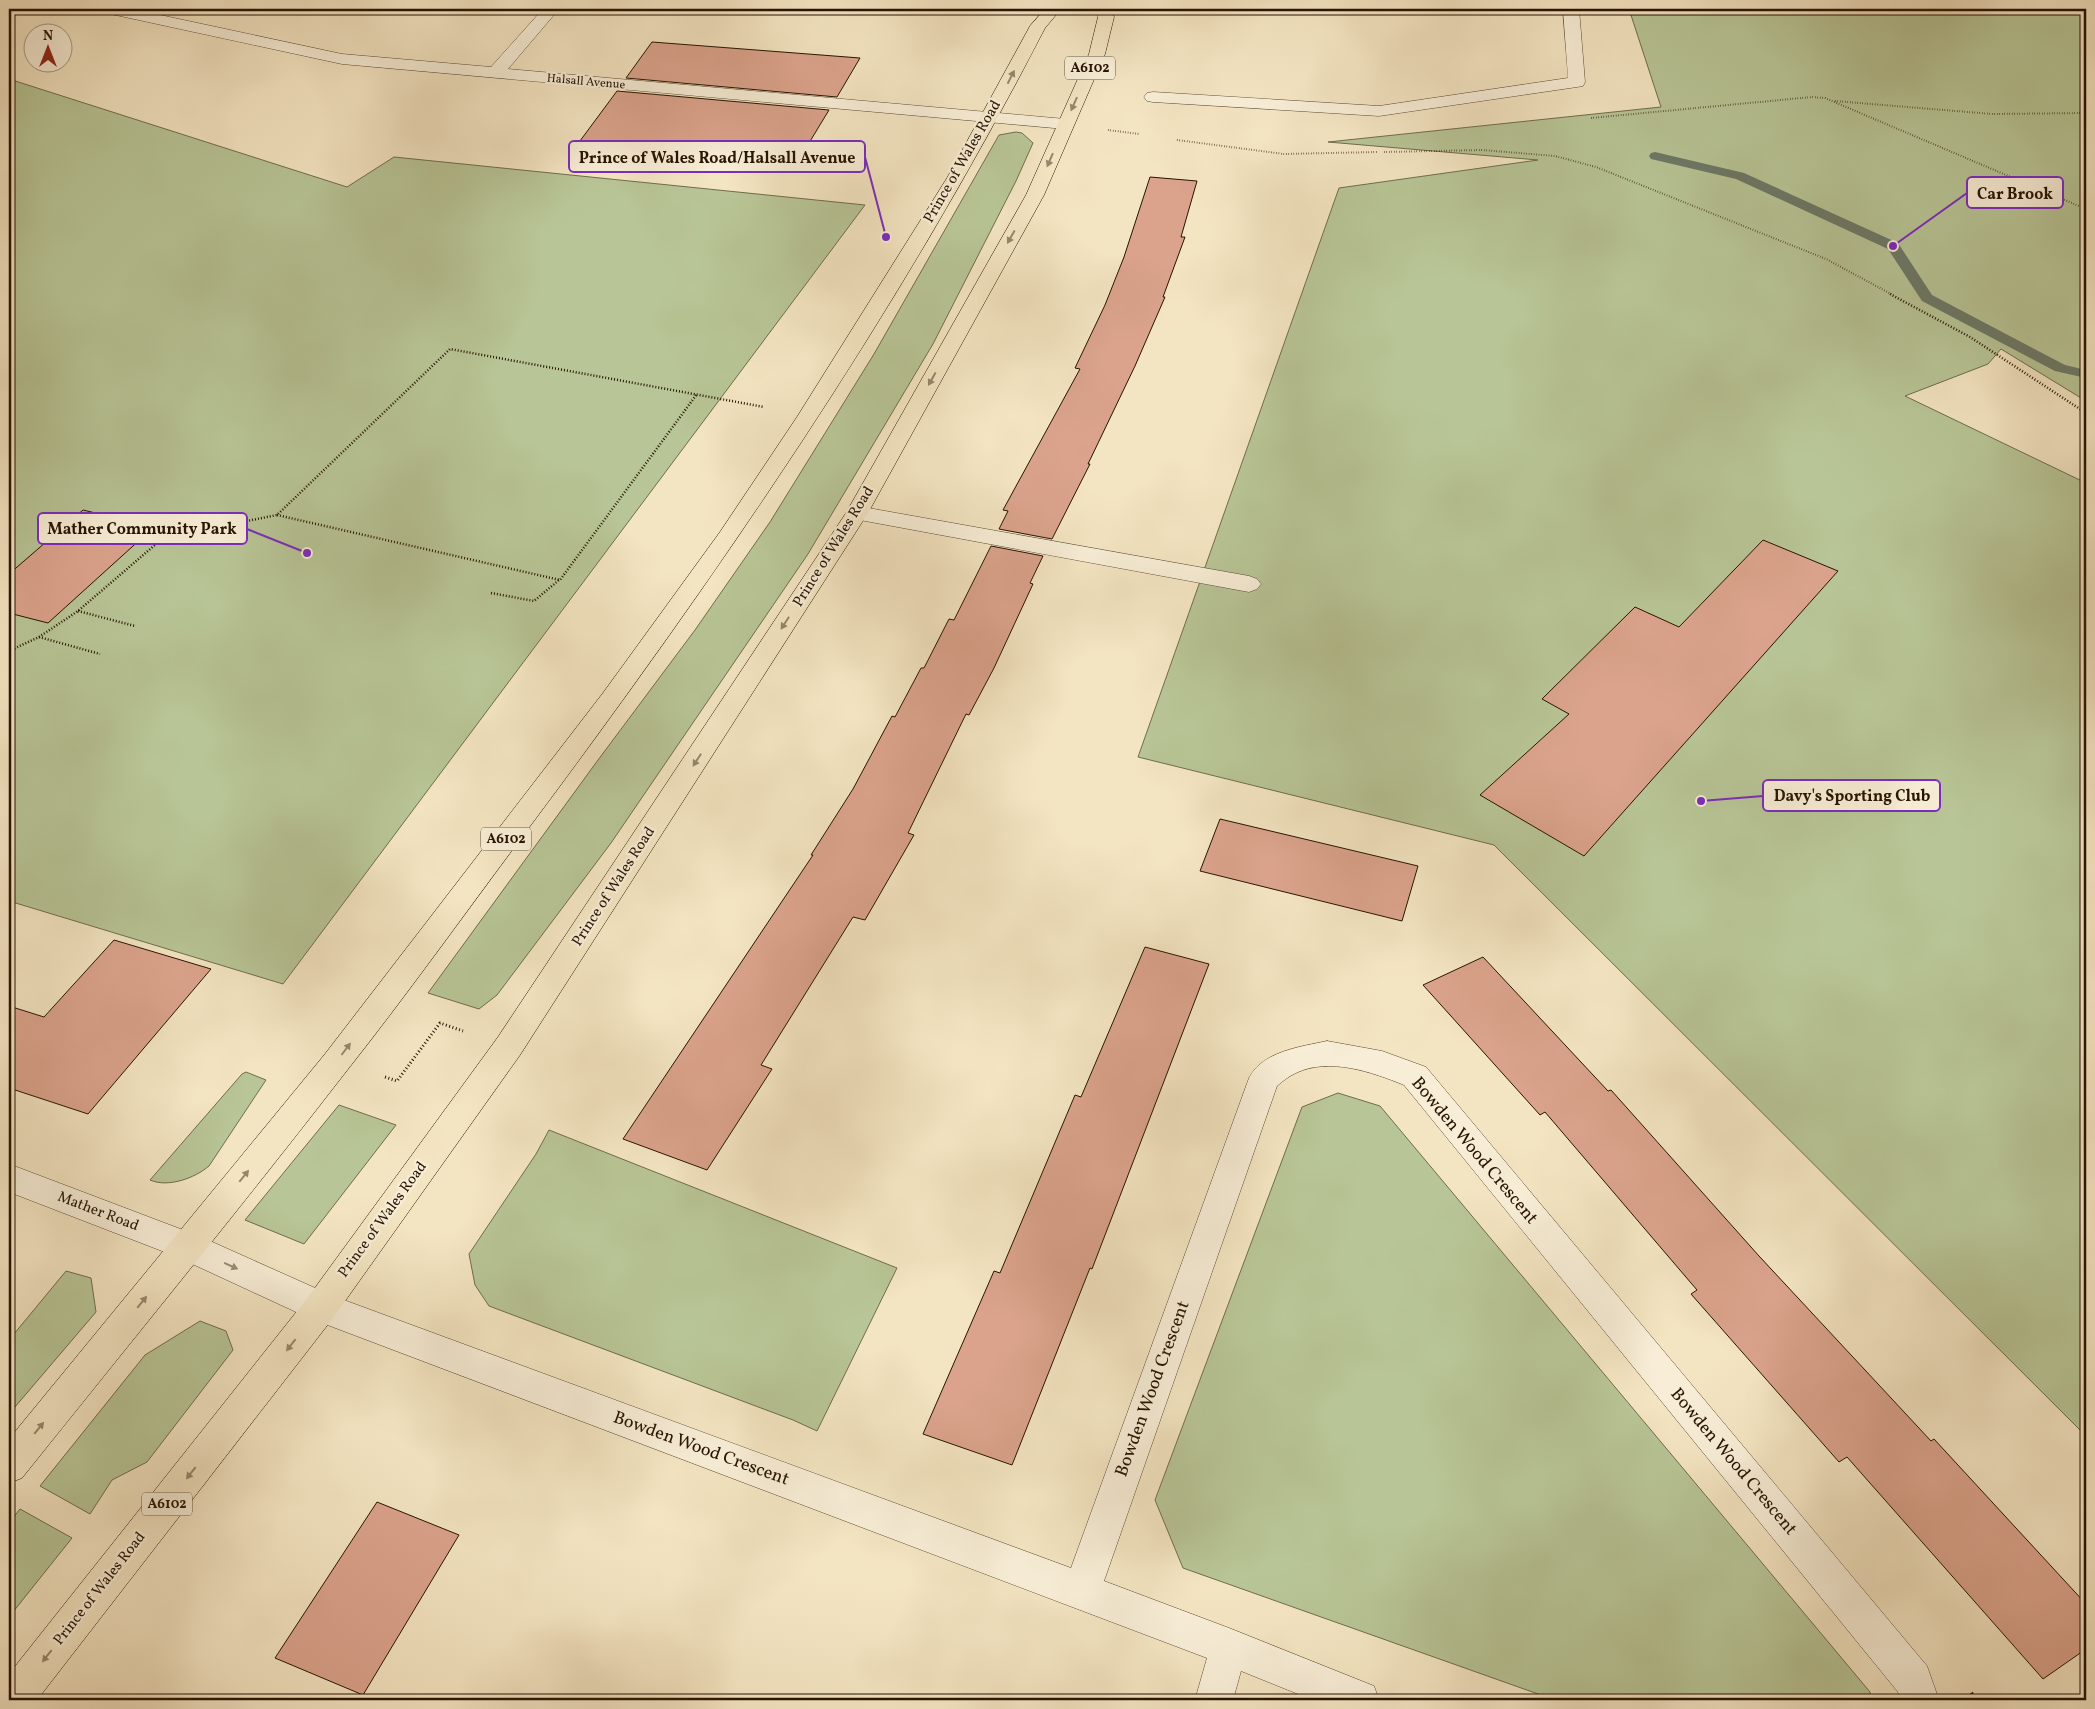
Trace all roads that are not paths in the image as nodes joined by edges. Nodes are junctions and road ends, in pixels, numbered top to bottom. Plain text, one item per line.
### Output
1 (111, 9) edge
2 (551, 9) edge
3 (1053, 9) edge
4 (1103, 9) edge
5 (1571, 9) edge
6 (494, 74) junction
7 (1153, 97) dead end
8 (990, 118) junction
9 (1065, 124) junction
10 (857, 513) junction
11 (1249, 584) dead end
12 (9, 1178) edge
13 (187, 1246) junction
14 (321, 1307) junction
15 (9, 1466) edge
16 (1082, 1591) junction
17 (1229, 1647) junction
18 (13, 1700) edge
19 (1214, 1700) edge
20 (1360, 1700) edge
21 (1920, 1700) edge

1 - 6 street, Halsall Avenue
2 - 6 street
8 -> 3 highway, Prince of Wales Road / A6102
4 -> 9 highway, Prince of Wales Road / A6102
5 - 7 street
6 - 8 street, Halsall Avenue
8 - 9 street, Halsall Avenue
13 -> 8 highway, Prince of Wales Road / A6102
9 -> 10 highway, Prince of Wales Road / A6102
10 - 11 street
10 -> 14 highway, Prince of Wales Road / A6102
12 - 13 street, Mather Road
13 -> 14 street, Mather Road
15 -> 13 highway, Prince of Wales Road / A6102
14 - 16 street, Bowden Wood Crescent
14 -> 18 highway, Prince of Wales Road / A6102
16 - 17 street, Bowden Wood Crescent
16 - 21 street, Bowden Wood Crescent
17 - 19 street
17 - 20 street, Bowden Wood Crescent

